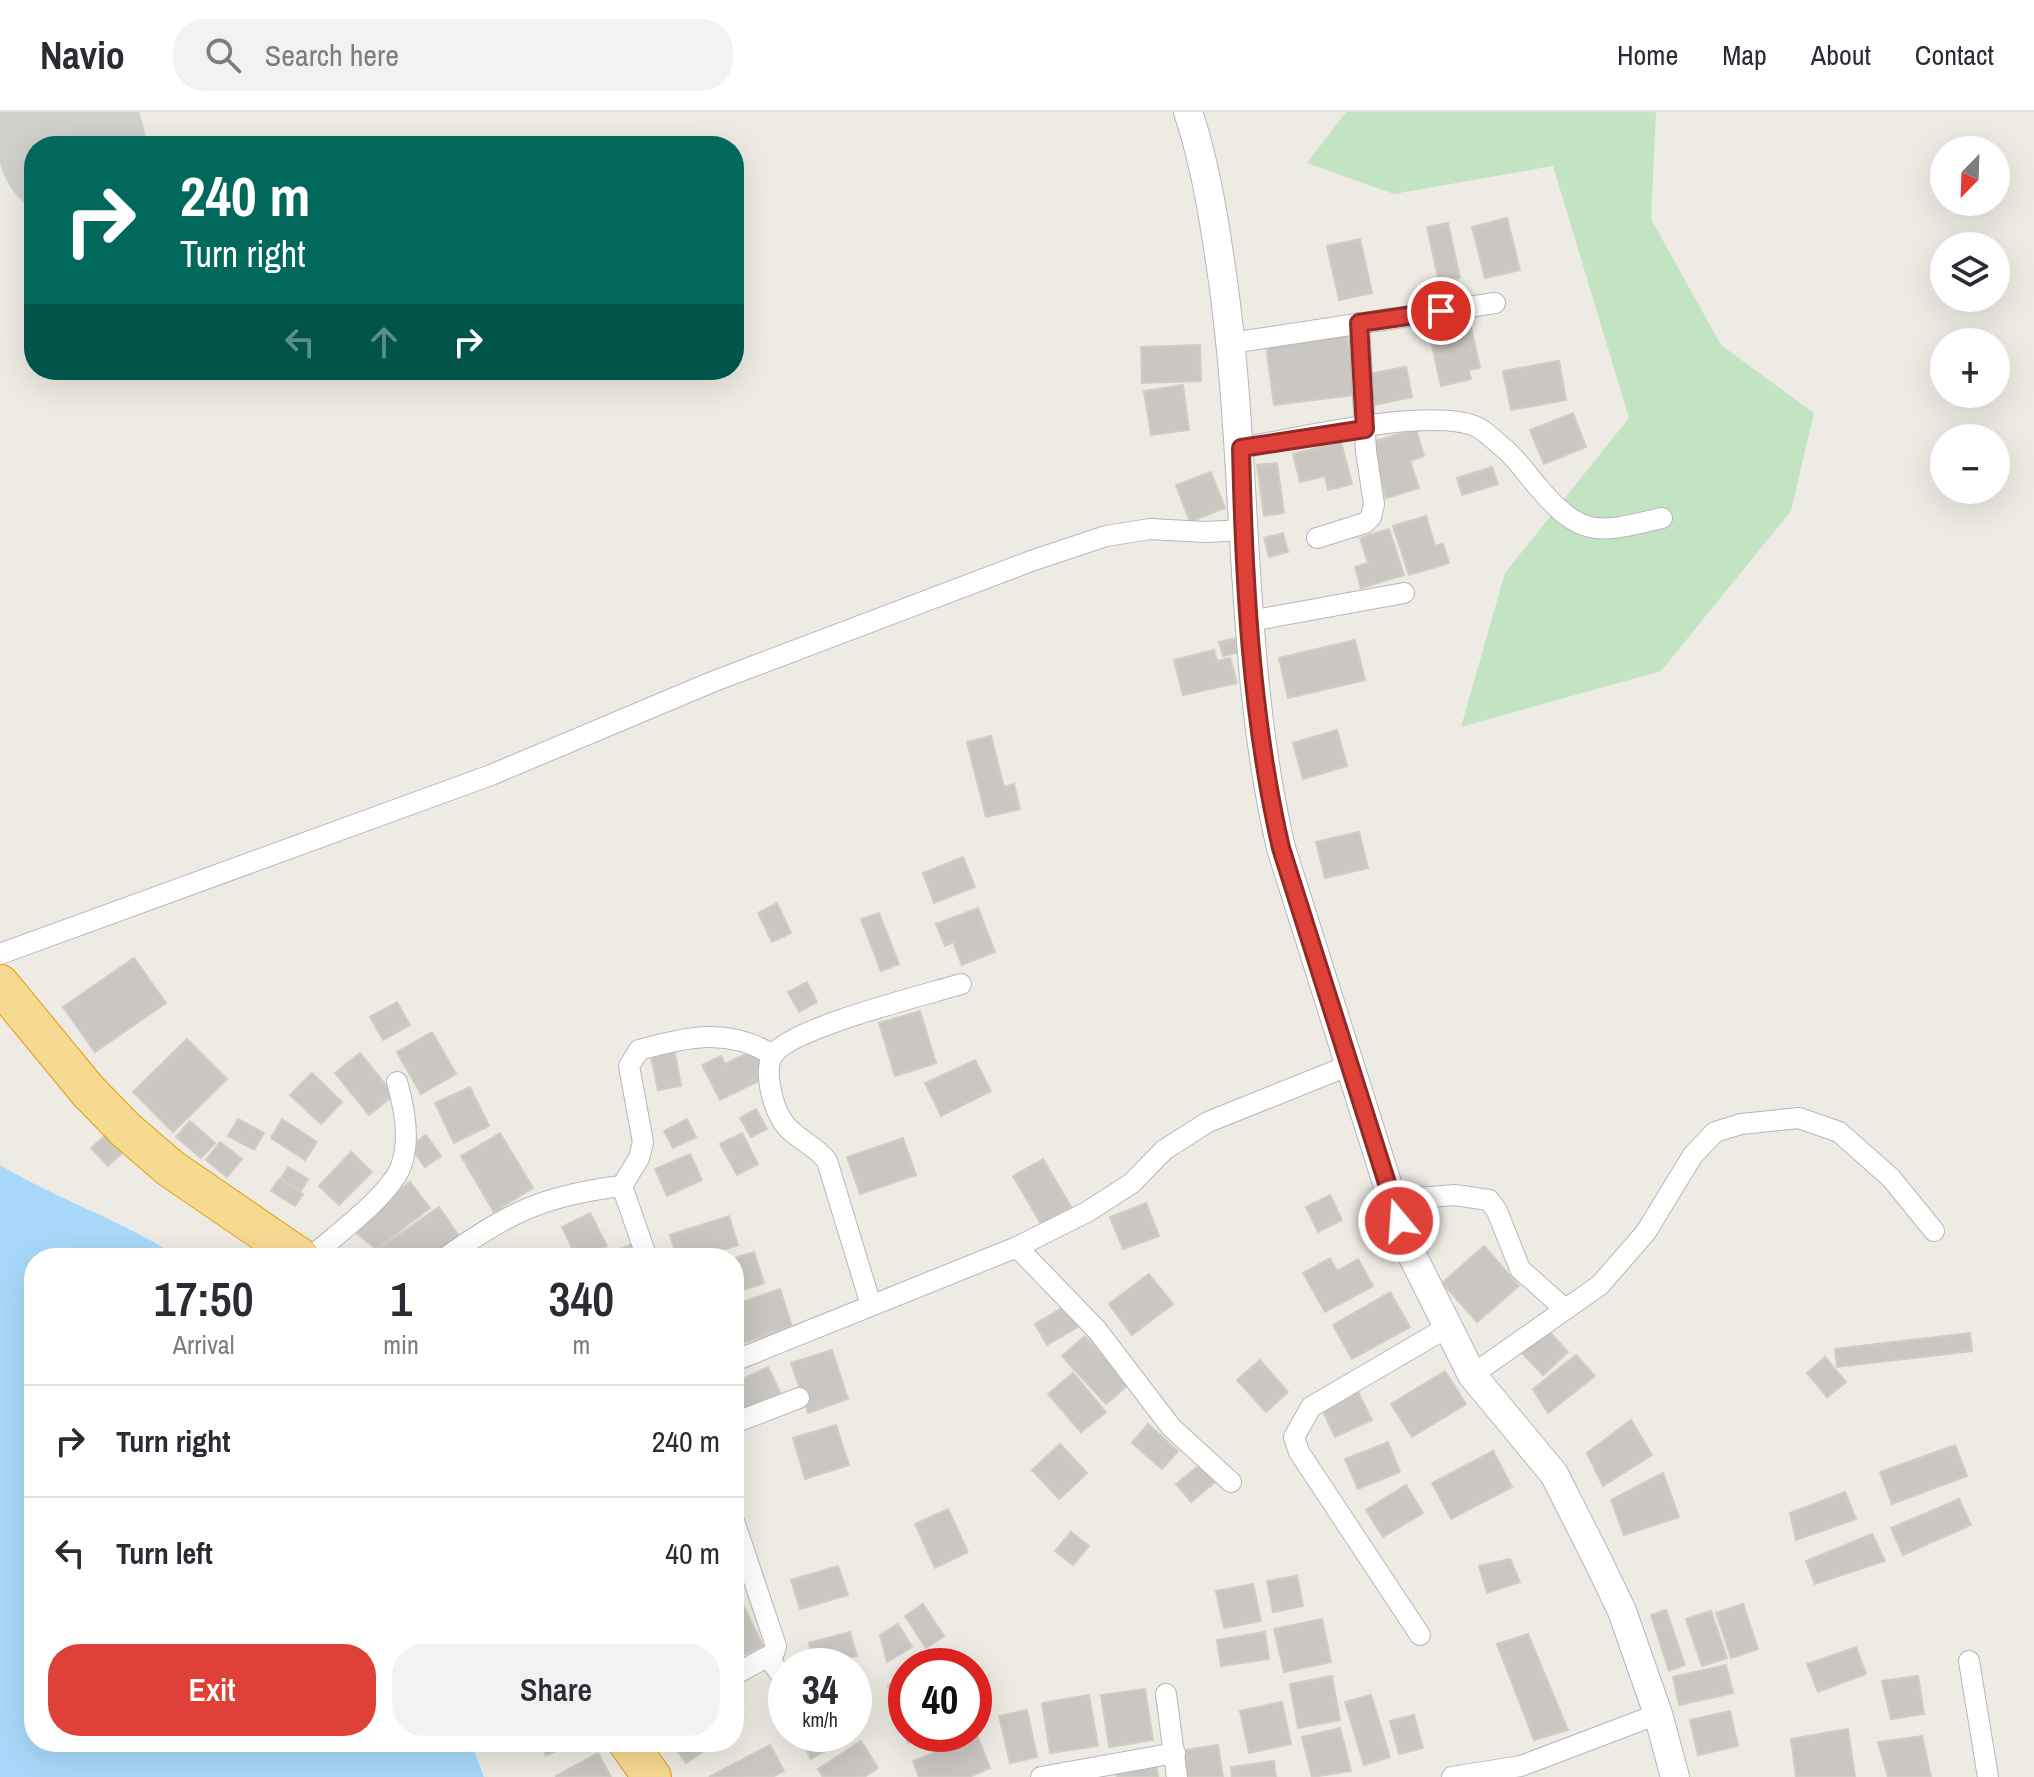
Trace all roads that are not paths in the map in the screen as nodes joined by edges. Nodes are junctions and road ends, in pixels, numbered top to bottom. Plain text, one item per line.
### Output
1 (1188, 112) edge
2 (1495, 303) dead end
3 (1359, 323) junction
4 (1231, 343) junction
5 (1365, 429) junction
6 (1241, 448) junction
7 (1662, 518) dead end
8 (1243, 530) junction
9 (1317, 538) dead end
10 (1404, 593) dead end
11 (1250, 621) junction
12 (0, 954) edge
13 (0, 984) edge
14 (961, 984) dead end
15 (773, 1055) junction
16 (1350, 1065) junction
17 (397, 1082) dead end
18 (622, 1186) junction
19 (1392, 1200) junction
20 (1934, 1231) dead end
21 (1017, 1247) junction
22 (286, 1248) edge
23 (321, 1248) edge
24 (461, 1248) edge
25 (644, 1248) edge
26 (871, 1305) junction
27 (1565, 1309) junction
28 (1446, 1328) junction
29 (744, 1357) edge
30 (1472, 1375) junction
31 (799, 1398) dead end
32 (744, 1419) edge
33 (1231, 1482) dead end
34 (744, 1551) edge
35 (1420, 1635) dead end
36 (775, 1648) edge
37 (768, 1657) edge
38 (1969, 1661) dead end
39 (744, 1670) edge
40 (1166, 1694) dead end
41 (1658, 1714) junction
42 (634, 1752) edge
43 (1175, 1753) junction
44 (652, 1777) edge
45 (1041, 1777) edge
46 (1177, 1777) edge
47 (1452, 1777) edge
48 (1675, 1777) edge
49 (1988, 1777) edge

1 - 4 street
2 - 3 street
3 - 4 street
3 - 5 street
4 - 6 street
5 - 6 street
5 - 7 street
5 - 9 street
6 - 8 street
8 - 11 street
8 - 12 street
10 - 11 street
11 - 16 street
13 - 22 highway
14 - 15 street
15 - 18 street
15 - 26 street
16 - 19 street
16 - 21 street
17 - 23 street
18 - 24 street
18 - 25 street
19 - 27 street
19 - 28 street
20 - 27 street
21 - 26 street
21 - 33 street
26 - 29 street
27 - 30 street
28 - 30 street
28 - 35 street
30 - 41 street
31 - 32 street
34 - 36 street
37 - 39 street
38 - 49 street
40 - 43 street
41 - 47 street
41 - 48 street
42 - 44 highway
43 - 45 street
43 - 46 street

